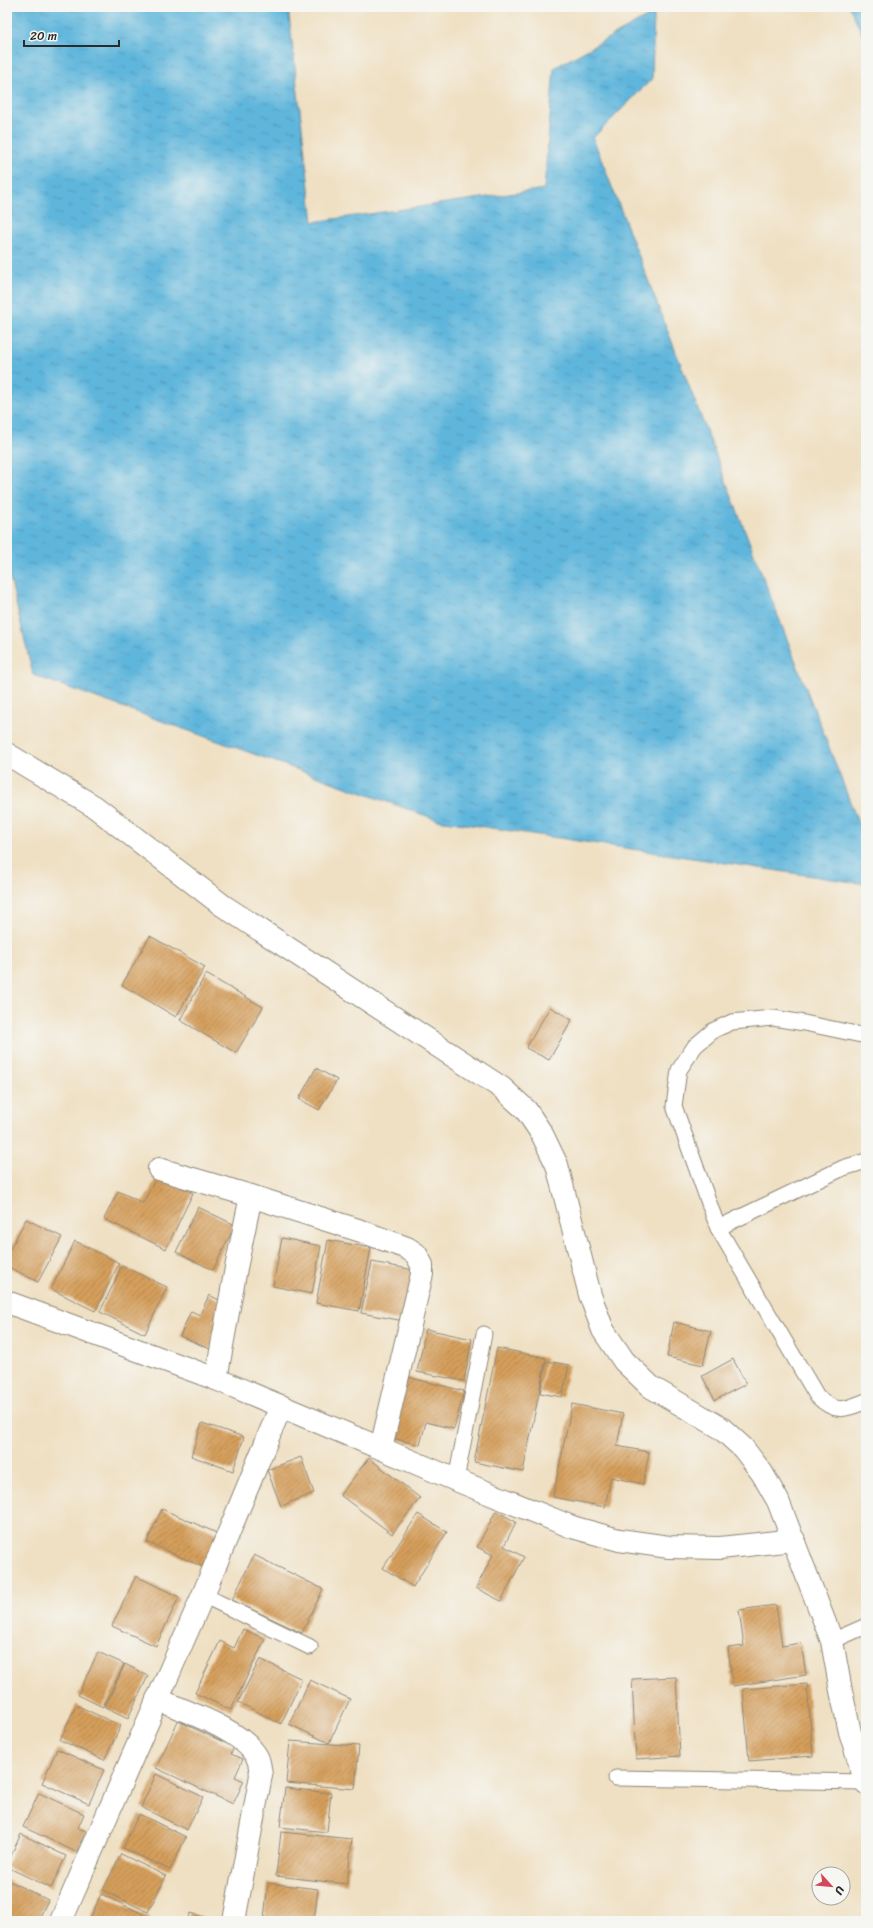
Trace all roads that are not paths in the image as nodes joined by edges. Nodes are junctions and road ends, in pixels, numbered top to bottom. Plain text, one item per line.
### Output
1 (7, 754) edge
2 (866, 1036) edge
3 (866, 1161) edge
4 (159, 1168) dead end
5 (251, 1196) junction
6 (718, 1228) junction
7 (7, 1302) edge
8 (484, 1334) dead end
9 (216, 1380) junction
10 (866, 1401) edge
11 (281, 1406) junction
12 (381, 1448) junction
13 (456, 1480) junction
14 (794, 1540) junction
15 (203, 1595) junction
16 (866, 1626) edge
17 (832, 1641) junction
18 (310, 1647) dead end
19 (157, 1699) junction
20 (616, 1778) dead end
21 (866, 1783) edge
22 (60, 1921) edge
23 (234, 1921) edge

1 - 14 street
2 - 6 lane
3 - 6 lane
4 - 5 street
5 - 9 street
5 - 12 street
6 - 10 lane
7 - 9 street
8 - 13 lane
9 - 11 street
11 - 12 street
11 - 15 street
12 - 13 street
13 - 14 street
14 - 17 street
15 - 18 lane
15 - 19 street
16 - 17 lane
17 - 21 street
19 - 22 street
19 - 23 street
20 - 21 lane

